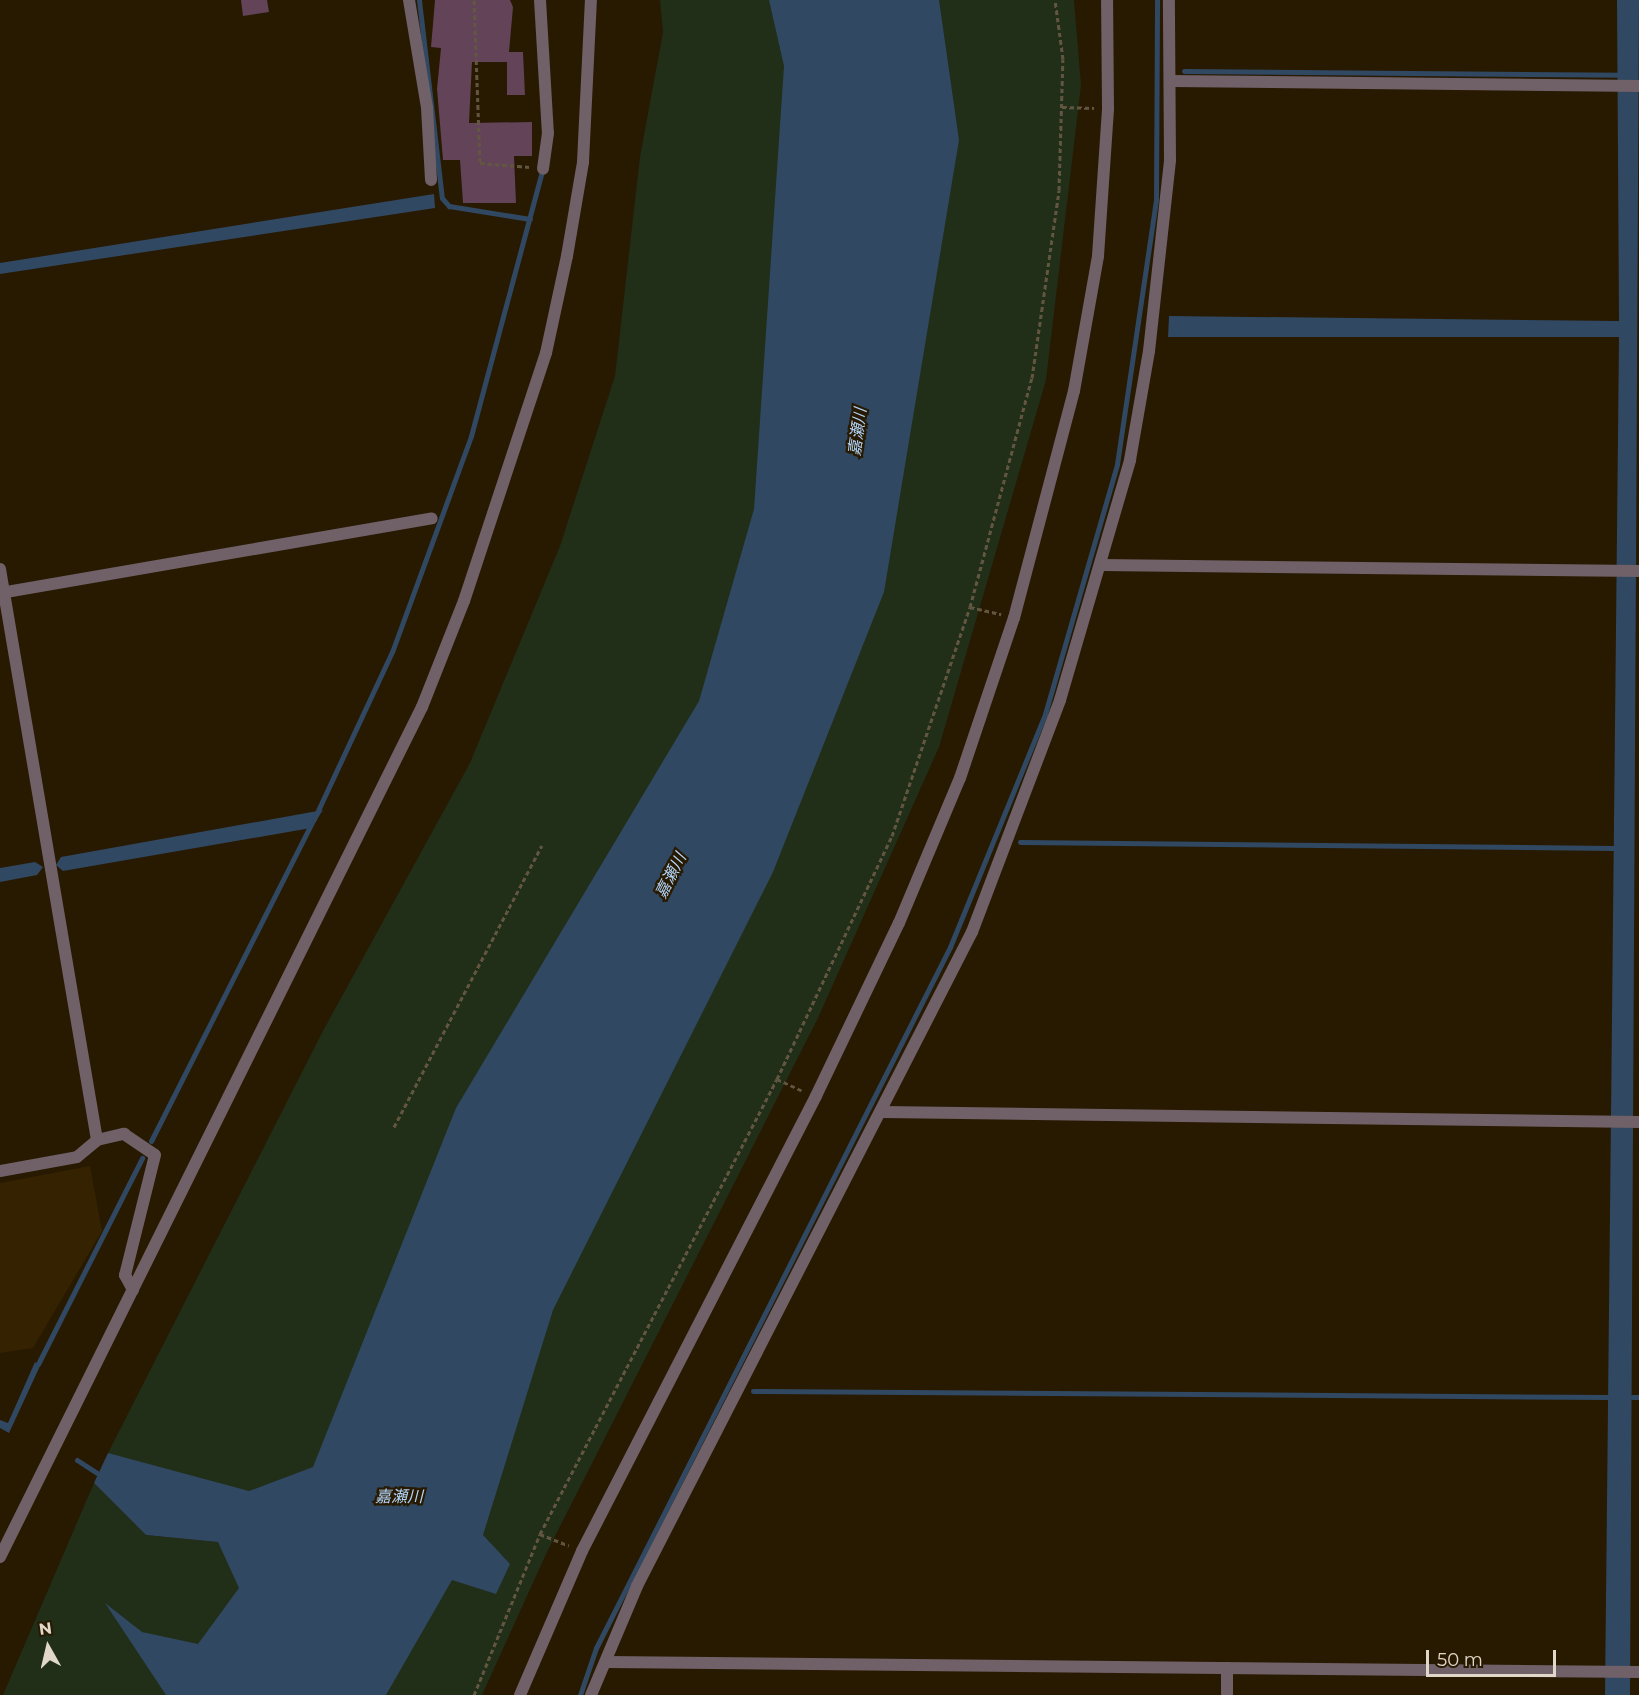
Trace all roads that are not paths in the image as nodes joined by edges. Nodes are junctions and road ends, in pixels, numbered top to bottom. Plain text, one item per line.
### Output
1 (409, 0) edge
2 (541, 0) edge
3 (591, 0) edge
4 (1107, 0) edge
5 (1169, 0) edge
6 (1171, 81) junction
7 (1639, 86) edge
8 (543, 168) road end
9 (431, 180) dead end
10 (432, 518) dead end
11 (1101, 565) junction
12 (0, 568) edge
13 (1639, 571) edge
14 (2, 593) edge
15 (883, 1112) junction
16 (1639, 1122) edge
17 (97, 1140) junction
18 (0, 1171) edge
19 (133, 1290) junction
20 (0, 1557) edge
21 (607, 1662) junction
22 (1227, 1668) junction
23 (1638, 1672) edge
24 (520, 1695) edge
25 (591, 1695) edge
26 (1227, 1695) edge

1 - 9 street
2 - 8 street
3 - 19 street
4 - 24 street
5 - 6 street
6 - 7 street
6 - 11 street
10 - 14 street
11 - 13 street
11 - 15 street
12 - 14 street
14 - 17 street
15 - 16 street
15 - 21 street
17 - 18 street
17 - 19 street
19 - 20 street
21 - 22 street
21 - 25 street
22 - 23 street
22 - 26 street

